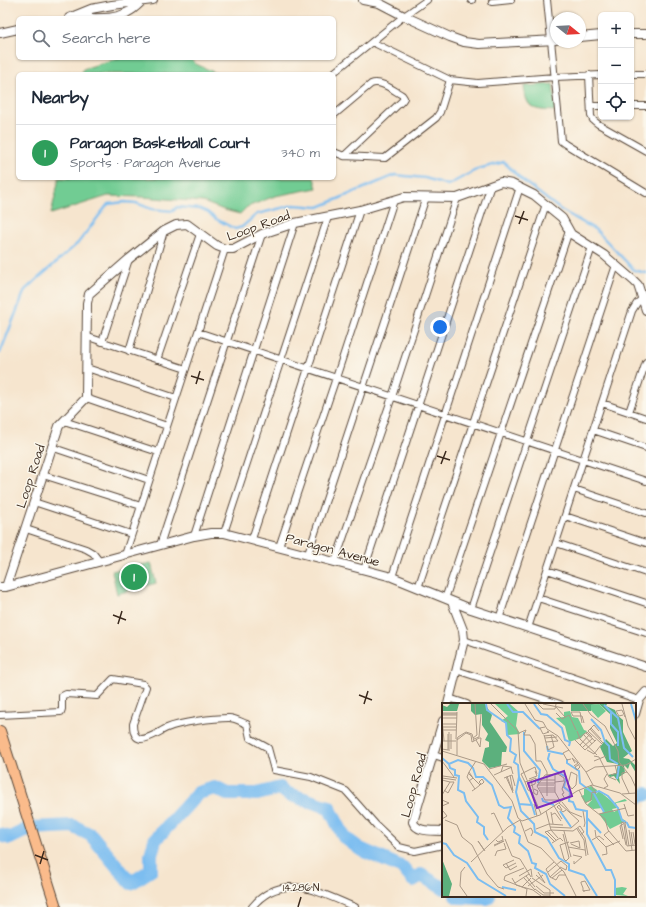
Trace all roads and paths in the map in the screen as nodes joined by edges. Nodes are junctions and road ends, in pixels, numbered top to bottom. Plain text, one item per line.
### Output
1 (153, 0) edge
2 (363, 0) edge
3 (427, 0) edge
4 (511, 0) edge
5 (547, 0) edge
6 (142, 2) junction
7 (492, 2) dead end
8 (74, 16) edge
9 (114, 16) edge
10 (404, 16) junction
11 (550, 17) edge
12 (16, 29) edge
13 (0, 33) edge
14 (634, 34) edge
15 (646, 34) edge
16 (598, 35) edge
17 (586, 36) edge
18 (550, 40) edge
19 (372, 42) junction
20 (554, 48) edge
21 (334, 72) edge
22 (634, 74) edge
23 (646, 74) edge
24 (589, 75) junction
25 (598, 75) edge
26 (555, 77) junction
27 (450, 80) junction
28 (591, 106) junction
29 (598, 106) edge
30 (634, 106) edge
31 (646, 106) edge
32 (336, 113) edge
33 (646, 151) edge
34 (336, 153) edge
35 (344, 156) junction
36 (491, 185) junction
37 (520, 187) junction
38 (646, 193) edge
39 (426, 197) junction
40 (457, 198) junction
41 (394, 200) junction
42 (546, 204) junction
43 (360, 210) junction
44 (328, 217) junction
45 (295, 223) junction
46 (164, 231) junction
47 (569, 231) junction
48 (200, 234) junction
49 (262, 234) junction
50 (592, 247) junction
51 (225, 249) junction
52 (129, 259) junction
53 (616, 265) junction
54 (642, 299) junction
55 (646, 310) edge
56 (198, 332) junction
57 (88, 337) junction
58 (102, 342) junction
59 (227, 342) junction
60 (129, 351) junction
61 (254, 351) junction
62 (157, 360) junction
63 (281, 360) junction
64 (646, 362) edge
65 (87, 368) junction
66 (308, 368) junction
67 (186, 369) junction
68 (336, 378) junction
69 (364, 387) junction
70 (392, 396) junction
71 (86, 398) junction
72 (176, 398) junction
73 (602, 403) junction
74 (418, 405) junction
75 (629, 412) junction
76 (446, 414) junction
77 (646, 418) edge
78 (64, 421) junction
79 (473, 423) junction
80 (167, 426) junction
81 (593, 430) junction
82 (501, 433) junction
83 (527, 442) junction
84 (52, 447) junction
85 (646, 448) edge
86 (555, 450) junction
87 (158, 452) junction
88 (583, 460) junction
89 (43, 475) junction
90 (149, 480) junction
91 (646, 481) edge
92 (574, 489) junction
93 (34, 502) junction
94 (140, 506) junction
95 (646, 513) edge
96 (565, 516) junction
97 (26, 529) junction
98 (224, 533) junction
99 (131, 534) junction
100 (194, 536) junction
101 (252, 539) junction
102 (556, 543) junction
103 (646, 543) edge
104 (160, 545) junction
105 (279, 547) junction
106 (308, 554) junction
107 (125, 555) junction
108 (100, 562) junction
109 (335, 562) junction
110 (364, 570) junction
111 (547, 570) junction
112 (646, 573) edge
113 (392, 577) junction
114 (2, 588) edge
115 (418, 588) junction
116 (538, 598) junction
117 (448, 601) junction
118 (646, 603) edge
119 (471, 609) junction
120 (499, 619) junction
121 (528, 628) junction
122 (646, 633) edge
123 (464, 640) junction
124 (646, 667) edge
125 (456, 670) junction
126 (646, 692) edge
127 (639, 700) junction
128 (448, 701) edge
129 (461, 703) edge
130 (557, 703) edge
131 (636, 710) edge
132 (0, 715) edge
133 (442, 728) edge
134 (0, 731) edge
135 (434, 755) junction
136 (442, 758) edge
137 (442, 829) edge
138 (442, 845) edge
139 (56, 907) edge
140 (252, 907) edge
141 (355, 907) edge

1 - 6 street
2 - 10 street
3 - 10 street
4 - 7 street
5 - 11 street
6 - 8 street
6 - 9 street
10 - 18 street
10 - 19 street
12 - 13 street
14 - 15 street
16 - 17 street
19 - 21 street
19 - 27 street
20 - 26 street
22 - 23 street
24 - 25 street
24 - 26 street
24 - 28 street
26 - 27 street
26 - 38 street
27 - 35 street
28 - 29 street
28 - 33 street
30 - 31 street
32 - 35 street
34 - 35 street
36 - 37 street, Loop Road
36 - 40 street, Loop Road
36 - 74 street
37 - 42 street, Loop Road
37 - 76 street
39 - 40 street, Loop Road
39 - 41 street, Loop Road
39 - 69 street
40 - 70 street
41 - 43 street, Loop Road
41 - 68 street
42 - 47 street, Loop Road
42 - 79 street
43 - 44 street, Loop Road
43 - 66 street
44 - 45 street, Loop Road
44 - 63 street
45 - 49 street, Loop Road
45 - 61 street
46 - 48 street, Loop Road
46 - 52 street, Loop Road
46 - 60 street
47 - 50 street, Loop Road
47 - 82 street
48 - 51 street, Loop Road
48 - 62 street
49 - 51 street, Loop Road
49 - 59 street
50 - 53 street, Loop Road
50 - 83 street
51 - 56 street
52 - 57 street, Loop Road
52 - 58 street
53 - 54 street, Loop Road
53 - 86 street
54 - 55 street, Loop Road
54 - 73 street
56 - 59 street
56 - 67 street
57 - 58 street
57 - 65 street, Loop Road
58 - 60 street
59 - 61 street
59 - 104 street
60 - 62 street
61 - 63 street
61 - 100 street
62 - 67 street
63 - 66 street
63 - 98 street
64 - 75 street
65 - 71 street, Loop Road
65 - 72 street
66 - 68 street
66 - 101 street
67 - 72 street
68 - 69 street
68 - 105 street
69 - 70 street
69 - 106 street
70 - 74 street
70 - 109 street
71 - 78 street, Loop Road
71 - 80 street
72 - 80 street
73 - 75 street
73 - 81 street
74 - 76 street
74 - 110 street
75 - 77 street
76 - 79 street
76 - 113 street
78 - 84 street, Loop Road
78 - 87 street
79 - 82 street
79 - 115 street
80 - 87 street
81 - 85 street
81 - 88 street
82 - 83 street
82 - 117 street
83 - 86 street
83 - 119 street
84 - 89 street, Loop Road
84 - 90 street
86 - 88 street
86 - 120 street
87 - 90 street
88 - 91 street
88 - 92 street
89 - 93 street, Loop Road
89 - 94 street
90 - 94 street
92 - 95 street
92 - 96 street
93 - 97 street, Loop Road
93 - 99 street
94 - 99 street
96 - 102 street
96 - 103 street
97 - 108 street
97 - 114 street, Loop Road
98 - 100 street, Paragon Avenue
98 - 101 street, Paragon Avenue
99 - 107 street
100 - 104 street, Paragon Avenue
101 - 105 street, Paragon Avenue
102 - 111 street
102 - 112 street
104 - 107 street, Paragon Avenue
105 - 106 street, Paragon Avenue
106 - 109 street, Paragon Avenue
107 - 108 street, Paragon Avenue
108 - 114 street, Paragon Avenue
109 - 110 street, Paragon Avenue
110 - 113 street, Paragon Avenue
111 - 116 street
111 - 118 street
113 - 115 street, Paragon Avenue
115 - 117 street, Paragon Avenue
116 - 121 street
116 - 122 street
117 - 119 street, Paragon Avenue
117 - 123 street
119 - 120 street, Paragon Avenue
120 - 121 street, Paragon Avenue
121 - 124 street, Paragon Avenue
123 - 125 street
123 - 127 street
125 - 128 street
125 - 130 street
126 - 127 street
127 - 131 street
128 - 129 street
132 - 138 street
133 - 135 street, Loop Road
134 - 139 main road
135 - 136 street
135 - 137 street, Loop Road
140 - 141 street

